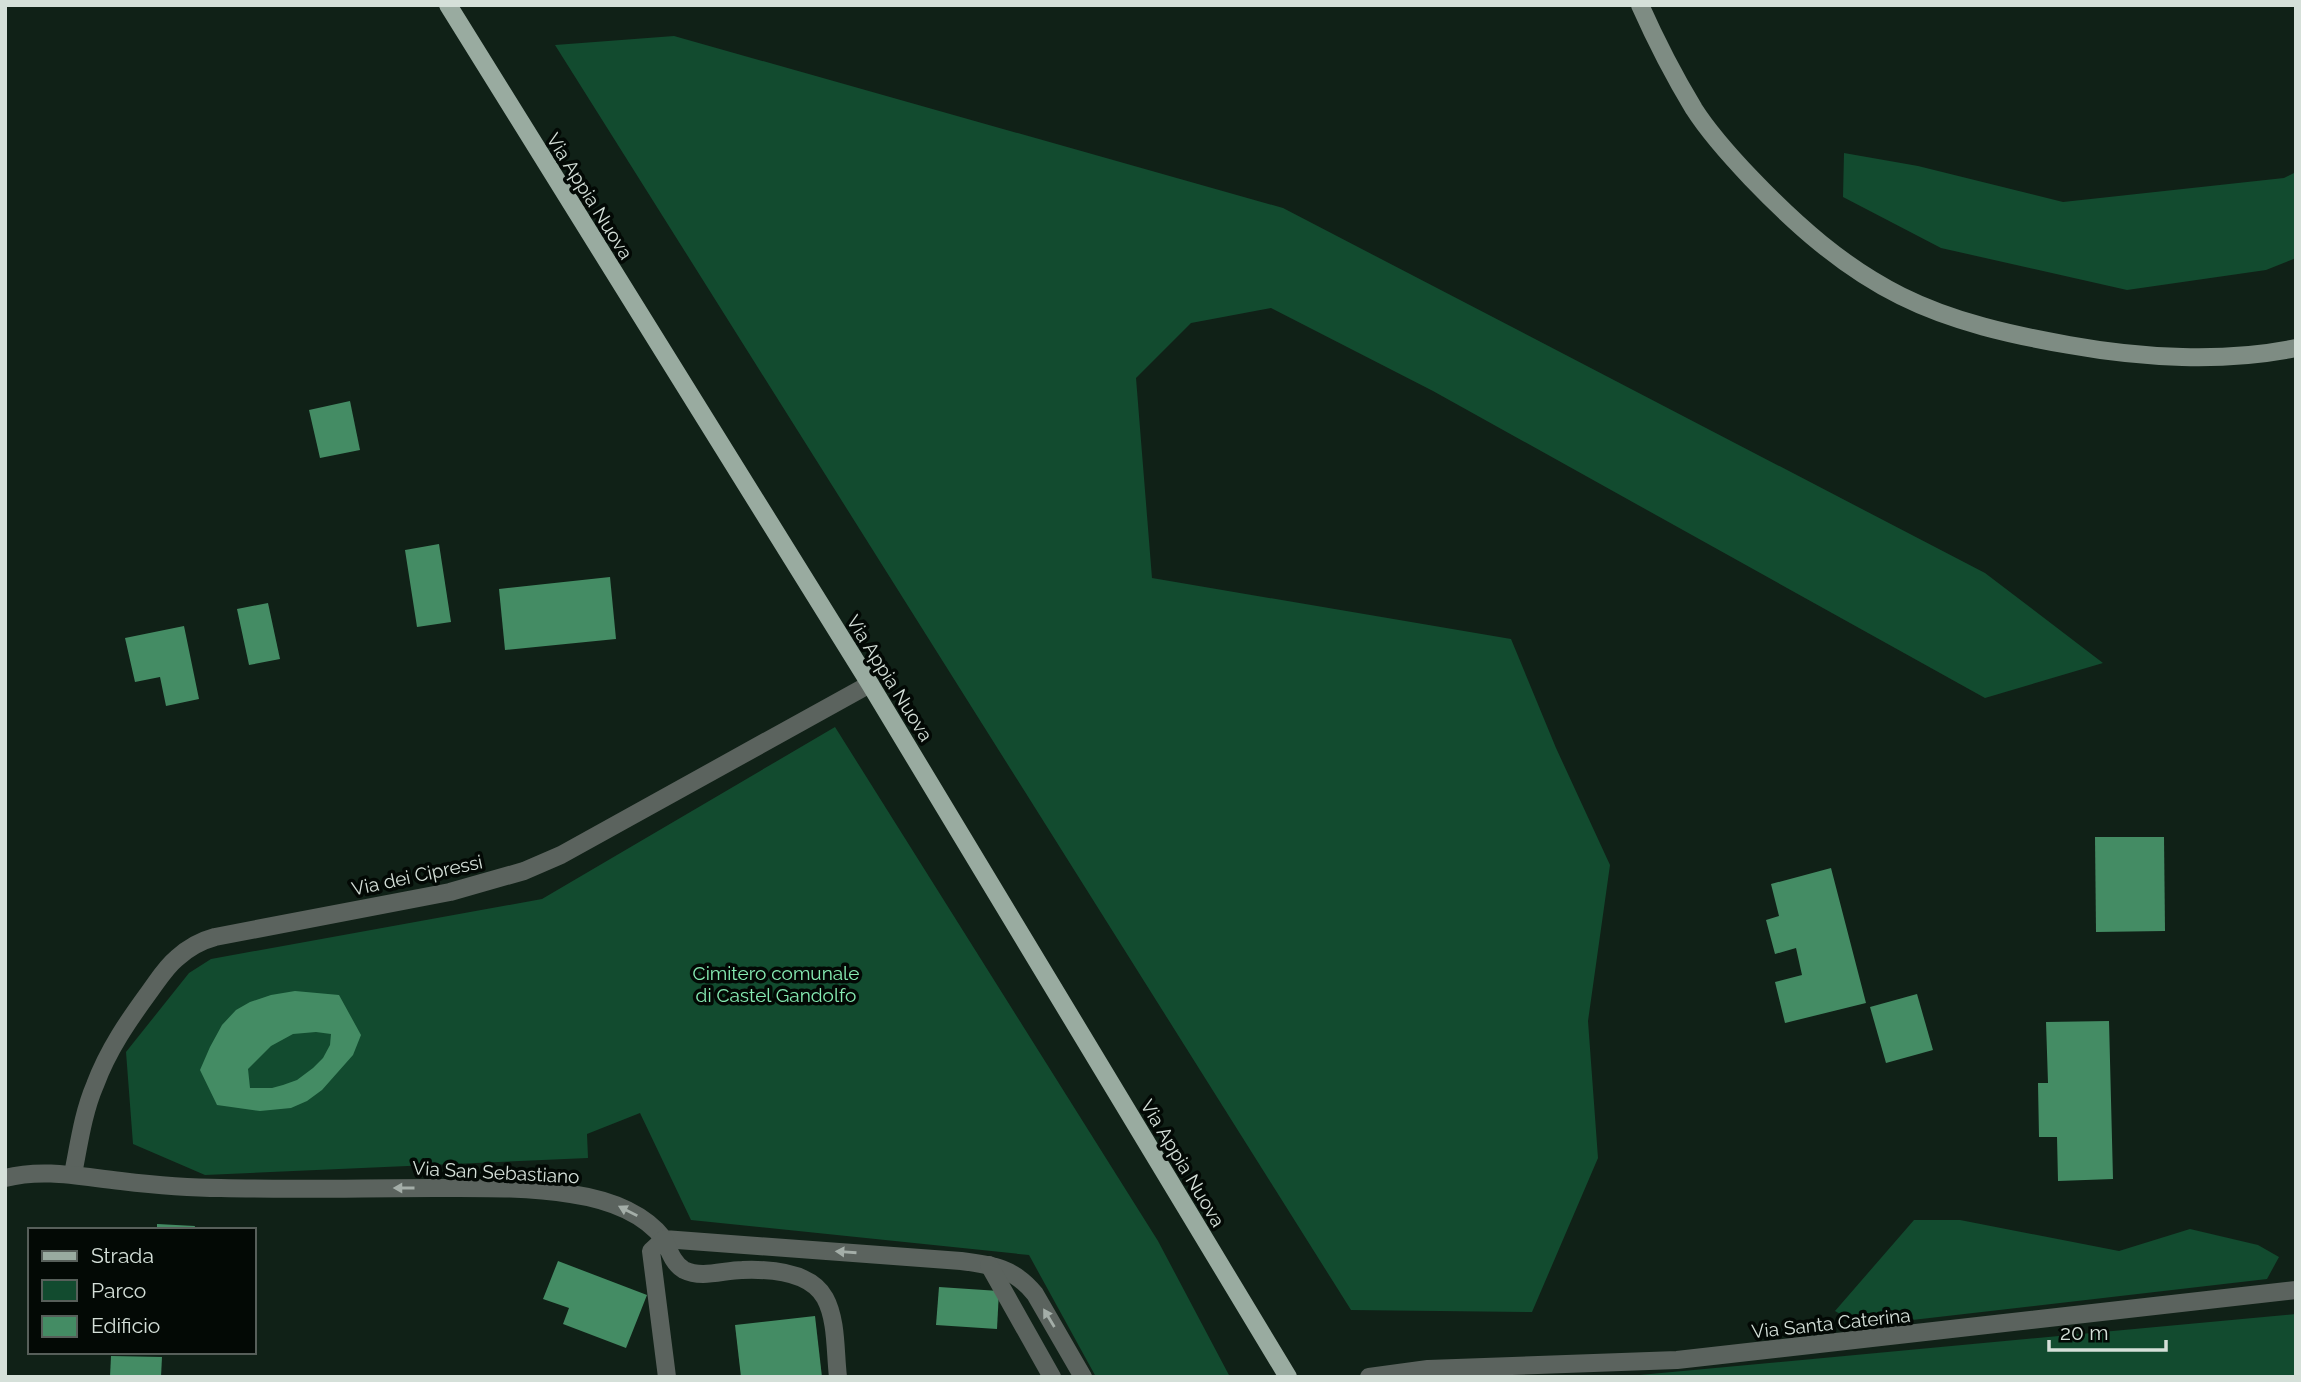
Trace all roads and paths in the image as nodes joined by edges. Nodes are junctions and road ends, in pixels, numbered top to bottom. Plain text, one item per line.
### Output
1 (448, 5) edge
2 (1640, 5) edge
3 (2296, 348) edge
4 (870, 684) junction
5 (73, 1174) junction
6 (5, 1178) edge
7 (664, 1239) junction
8 (989, 1265) junction
9 (2296, 1290) edge
10 (667, 1377) edge
11 (838, 1377) edge
12 (1052, 1377) edge
13 (1083, 1377) edge
14 (1288, 1377) edge
15 (1369, 1377) edge

1 - 4 main road, Via Appia Nuova
2 - 3 main road
4 - 5 street, Via dei Cipressi
4 - 14 main road, Via Appia Nuova
5 - 6 street, Via San Sebastiano
7 -> 5 street, Via San Sebastiano
8 -> 7 street
7 - 10 street
7 - 11 street, Via San Sebastiano
8 - 12 street
13 -> 8 street
9 - 15 street, Via Santa Caterina

